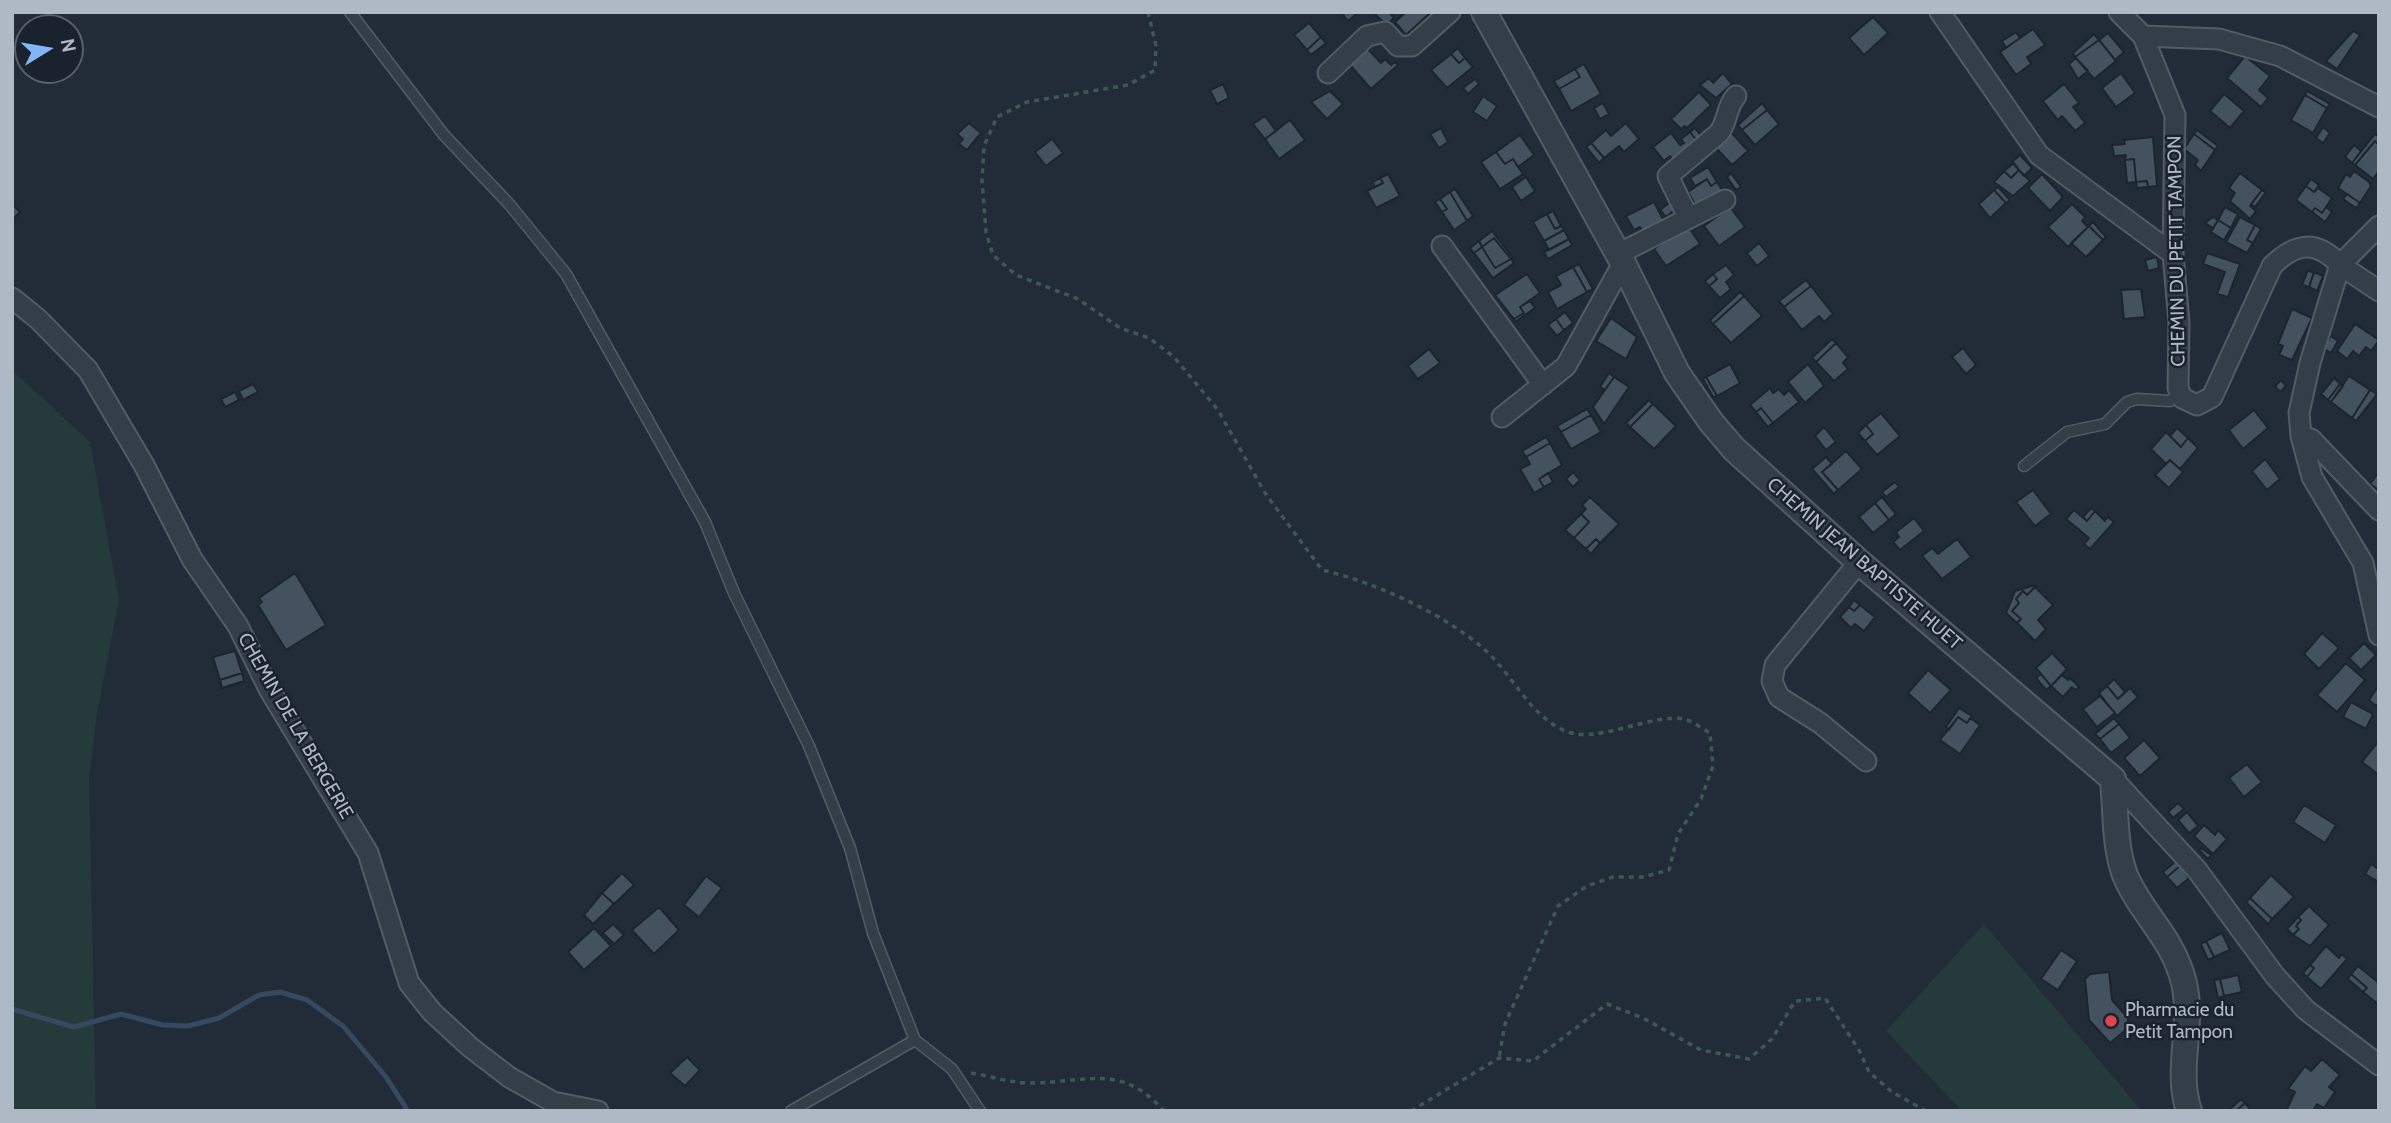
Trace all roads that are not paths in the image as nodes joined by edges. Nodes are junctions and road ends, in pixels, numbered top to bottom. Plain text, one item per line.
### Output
1 (350, 12) edge
2 (1450, 12) edge
3 (1484, 12) edge
4 (1940, 12) edge
5 (2119, 12) edge
6 (2143, 36) junction
7 (1328, 73) dead end
8 (1736, 96) dead end
9 (2379, 107) edge
10 (1725, 200) dead end
11 (1688, 217) junction
12 (2379, 226) edge
13 (1442, 246) dead end
14 (2173, 254) junction
15 (1621, 259) junction
16 (2340, 265) junction
17 (2379, 291) edge
18 (12, 298) edge
19 (1544, 385) junction
20 (2179, 393) junction
21 (1502, 417) dead end
22 (2301, 436) junction
23 (2024, 466) dead end
24 (2379, 510) edge
25 (1859, 562) junction
26 (2379, 635) edge
27 (1867, 761) dead end
28 (2113, 779) junction
29 (915, 1040) junction
30 (2379, 1066) edge
31 (598, 1111) edge
32 (791, 1111) edge
33 (980, 1111) edge
34 (2189, 1111) edge

1 - 29 lane
2 - 7 street
3 - 15 street, CHEMIN JEAN BAPTISTE HUET
4 - 14 street
5 - 6 street, CHEMIN DU PETIT TAMPON
6 - 9 street
6 - 14 street, CHEMIN DU PETIT TAMPON
8 - 11 street
10 - 11 street
11 - 15 street
12 - 16 street
13 - 19 street
14 - 20 street, CHEMIN DU PETIT TAMPON
15 - 19 street
15 - 25 street, CHEMIN JEAN BAPTISTE HUET
16 - 17 street
16 - 20 street, CHEMIN DU PETIT TAMPON
16 - 22 street
18 - 31 street, CHEMIN DE LA BERGERIE
19 - 21 street
20 - 23 lane
22 - 24 street
22 - 26 street
25 - 27 street
25 - 28 street, CHEMIN JEAN BAPTISTE HUET
28 - 30 street
28 - 34 street
29 - 32 lane
29 - 33 lane

